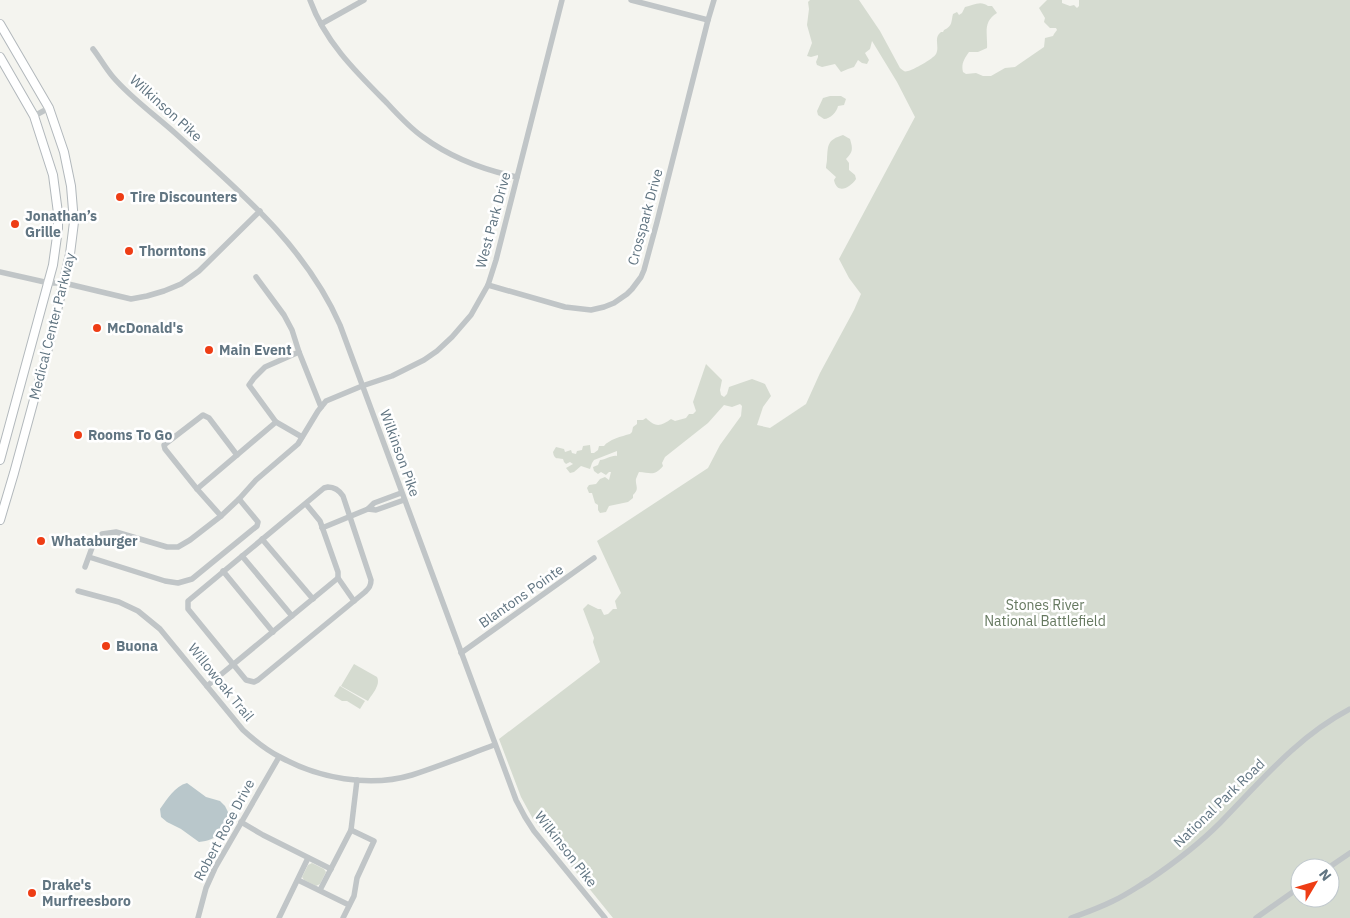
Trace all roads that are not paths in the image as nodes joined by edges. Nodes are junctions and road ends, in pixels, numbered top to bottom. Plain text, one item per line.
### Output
1 (310, 0) edge
2 (364, 0) edge
3 (562, 0) edge
4 (631, 0) edge
5 (714, 0) edge
6 (708, 20) junction
7 (0, 24) edge
8 (321, 24) junction
9 (93, 49) dead end
10 (0, 57) edge
11 (49, 108) junction
12 (34, 116) junction
13 (517, 178) junction
14 (260, 211) junction
15 (0, 272) edge
16 (256, 278) dead end
17 (49, 283) junction
18 (64, 283) junction
19 (488, 285) junction
20 (299, 352) junction
21 (362, 386) junction
22 (321, 407) junction
23 (276, 422) junction
24 (302, 437) junction
25 (237, 455) junction
26 (0, 460) edge
27 (197, 489) junction
28 (401, 493) junction
29 (239, 499) junction
30 (404, 500) junction
31 (306, 504) junction
32 (368, 509) junction
33 (221, 516) junction
34 (350, 517) junction
35 (0, 520) edge
36 (322, 528) junction
37 (262, 539) junction
38 (242, 556) junction
39 (89, 558) junction
40 (594, 558) dead end
41 (85, 567) dead end
42 (223, 572) junction
43 (338, 578) junction
44 (78, 591) dead end
45 (314, 599) junction
46 (354, 601) junction
47 (292, 616) junction
48 (273, 632) junction
49 (461, 653) junction
50 (233, 665) junction
51 (206, 686) junction
52 (1350, 709) edge
53 (494, 745) junction
54 (279, 757) junction
55 (357, 780) junction
56 (241, 822) junction
57 (351, 830) junction
58 (308, 858) junction
59 (331, 869) junction
60 (298, 880) junction
61 (320, 890) junction
62 (1290, 895) edge
63 (350, 905) junction
64 (198, 918) edge
65 (279, 918) edge
66 (343, 918) edge
67 (605, 918) edge
68 (1071, 918) edge
69 (1256, 918) edge

1 - 8 street
2 - 8 street
3 - 13 street, West Park Drive
4 - 6 street
5 - 6 street, Crosspark Drive
6 - 19 street, Crosspark Drive
7 - 11 main road, Medical Center Parkway
8 - 13 street
9 - 14 street, Wilkinson Pike
10 - 12 main road, Medical Center Parkway
11 - 12 street
11 - 18 main road, Medical Center Parkway
12 - 17 main road, Medical Center Parkway
13 - 19 street, West Park Drive
14 - 18 street
14 - 21 street, Wilkinson Pike
15 - 17 street
16 - 20 street
17 - 18 street
17 - 26 main road, Medical Center Parkway
18 - 35 main road, Medical Center Parkway
19 - 21 street, West Park Drive
20 - 22 street
20 - 23 street
21 - 22 street, West Park Drive
21 - 28 street, Wilkinson Pike
22 - 24 street
23 - 24 street
23 - 25 street
24 - 29 street
25 - 27 street
25 - 27 street
27 - 33 street
28 - 30 street, Wilkinson Pike
28 - 32 street
29 - 33 street
29 - 39 street
30 - 32 street
30 - 49 street, Wilkinson Pike
31 - 34 street
31 - 36 street
31 - 37 street
32 - 34 street
33 - 39 street
34 - 36 street
34 - 46 street
36 - 43 street
37 - 38 street
37 - 45 street
38 - 42 street
38 - 47 street
39 - 41 street
40 - 49 street, Blantons Pointe
42 - 48 street
42 - 50 street
43 - 45 street
43 - 46 street
44 - 51 street, Willowoak Trail
45 - 47 street
46 - 50 street
47 - 48 street
48 - 50 street
49 - 53 street, Wilkinson Pike
50 - 51 street
51 - 54 street, Willowoak Trail
52 - 68 street, National Park Road
53 - 55 street, Willowoak Trail
53 - 67 street, Wilkinson Pike
54 - 55 street, Willowoak Trail
54 - 56 street, Robert Rose Drive
55 - 57 street
56 - 58 street
56 - 64 street, Robert Rose Drive
57 - 59 street
57 - 63 street
58 - 59 street
58 - 60 street
59 - 61 street
60 - 61 street
60 - 65 street
61 - 63 street
62 - 69 street
63 - 66 street

